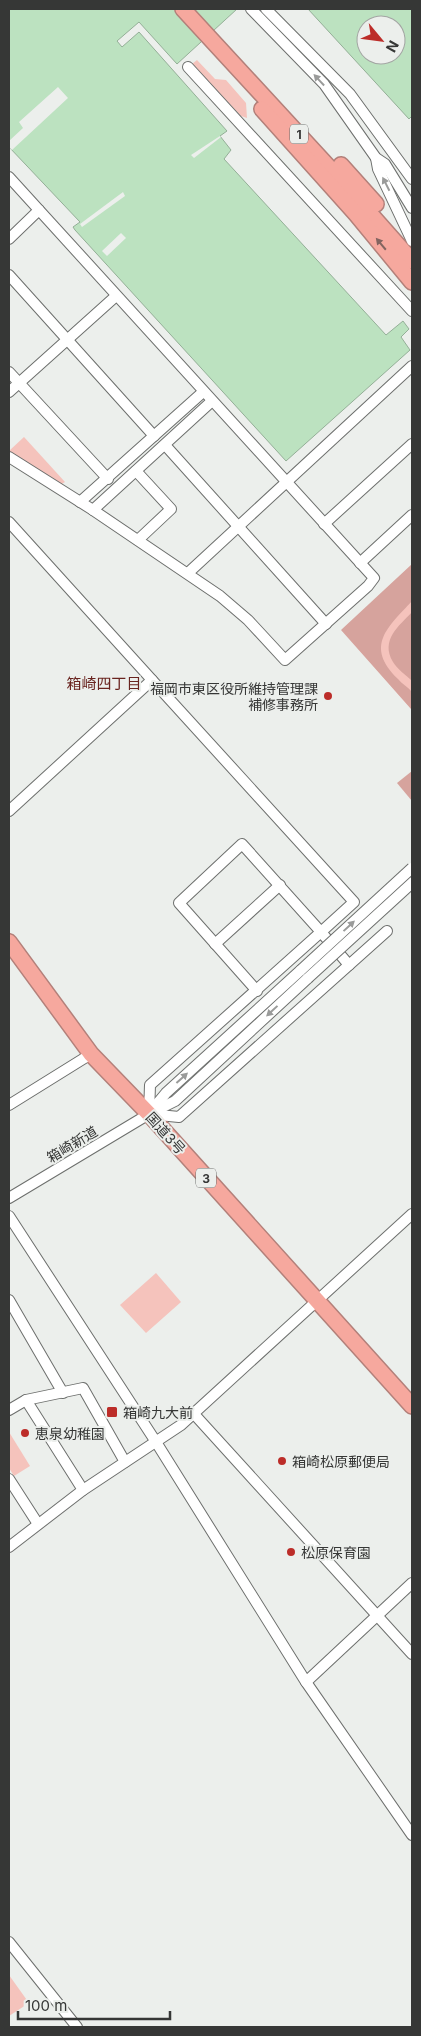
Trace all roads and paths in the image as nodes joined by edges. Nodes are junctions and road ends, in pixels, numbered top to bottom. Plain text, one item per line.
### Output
1 (183, 9) edge
2 (195, 9) edge
3 (250, 9) edge
4 (266, 9) edge
5 (226, 55) junction
6 (188, 67) dead end
7 (376, 158) junction
8 (9, 177) edge
9 (412, 179) edge
10 (412, 208) edge
11 (39, 210) junction
12 (9, 240) edge
13 (412, 241) edge
14 (412, 247) edge
15 (412, 261) edge
16 (9, 275) edge
17 (412, 282) edge
18 (116, 296) junction
19 (412, 311) edge
20 (66, 339) junction
21 (412, 366) edge
22 (9, 372) edge
23 (19, 383) junction
24 (9, 392) edge
25 (203, 392) junction
26 (212, 401) junction
27 (154, 436) junction
28 (412, 444) edge
29 (165, 445) junction
30 (9, 456) edge
31 (136, 471) junction
32 (108, 479) junction
33 (286, 484) junction
34 (80, 502) junction
35 (93, 510) junction
36 (412, 515) edge
37 (9, 522) edge
38 (324, 524) junction
39 (239, 527) junction
40 (138, 540) junction
41 (360, 563) junction
42 (188, 573) junction
43 (326, 624) junction
44 (152, 680) junction
45 (9, 811) edge
46 (412, 868) edge
47 (412, 883) edge
48 (280, 885) junction
49 (387, 931) dead end
50 (321, 932) junction
51 (215, 944) junction
52 (10, 947) edge
53 (349, 965) junction
54 (304, 974) junction
55 (257, 991) junction
56 (91, 1054) junction
57 (10, 1101) edge
58 (149, 1114) junction
59 (9, 1198) edge
60 (412, 1214) edge
61 (9, 1216) edge
62 (9, 1300) edge
63 (316, 1301) junction
64 (63, 1393) junction
65 (26, 1400) junction
66 (412, 1406) edge
67 (9, 1410) edge
68 (194, 1414) junction
69 (156, 1442) junction
70 (125, 1462) junction
71 (9, 1479) edge
72 (83, 1490) junction
73 (38, 1524) junction
74 (9, 1547) edge
75 (412, 1583) edge
76 (377, 1616) junction
77 (412, 1654) edge
78 (306, 1682) junction
79 (412, 1835) edge
80 (9, 1942) edge
81 (77, 2027) edge

1 - 5 highway, 1
2 - 14 highway, 1
7 -> 3 street
4 - 9 street
5 - 15 highway, 1
17 -> 5 highway
6 - 19 street
7 - 10 street
13 -> 7 street
8 - 11 street
11 - 12 street
11 - 18 street
16 - 20 street
18 - 20 street
18 - 25 street
20 - 23 street
20 - 27 street
21 - 33 street
22 - 23 street
23 - 24 street
23 - 32 street
25 - 26 street
25 - 27 street
26 - 29 street
26 - 33 street
27 - 32 street
28 - 38 street
29 - 31 street
29 - 39 street
30 - 34 street
31 - 35 street
31 - 40 street
32 - 34 street
33 - 38 street
33 - 39 street
34 - 35 street
35 - 40 street
36 - 41 street
37 - 44 street
38 - 41 street
39 - 42 street
39 - 43 street
40 - 42 street
41 - 43 street
42 - 43 street
44 - 45 street
44 - 50 street
54 -> 46 street, bridge
47 - 54 street, bridge
48 - 50 street
48 - 51 street
48 - 51 street
49 - 53 street
50 - 53 street
50 - 55 street
51 - 55 street
52 - 56 highway, 国道3号 / 3
53 - 58 street
54 - 58 street, 箱崎新道
55 - 58 street
56 - 57 street
56 - 58 highway, 国道3号 / 3
58 - 59 street, 箱崎新道
58 - 63 highway, 国道3号 / 3
60 - 63 street
61 - 69 street
62 - 64 street
63 - 66 highway, 国道3号 / 3
63 - 68 street
64 - 65 street
64 - 70 street
65 - 67 street
65 - 72 street
68 - 69 street
68 - 76 street
69 - 70 street
69 - 78 street
70 - 72 street
71 - 73 street
72 - 73 street
73 - 74 street
75 - 76 street
76 - 77 street
76 - 78 street
78 - 79 street
80 - 81 street

